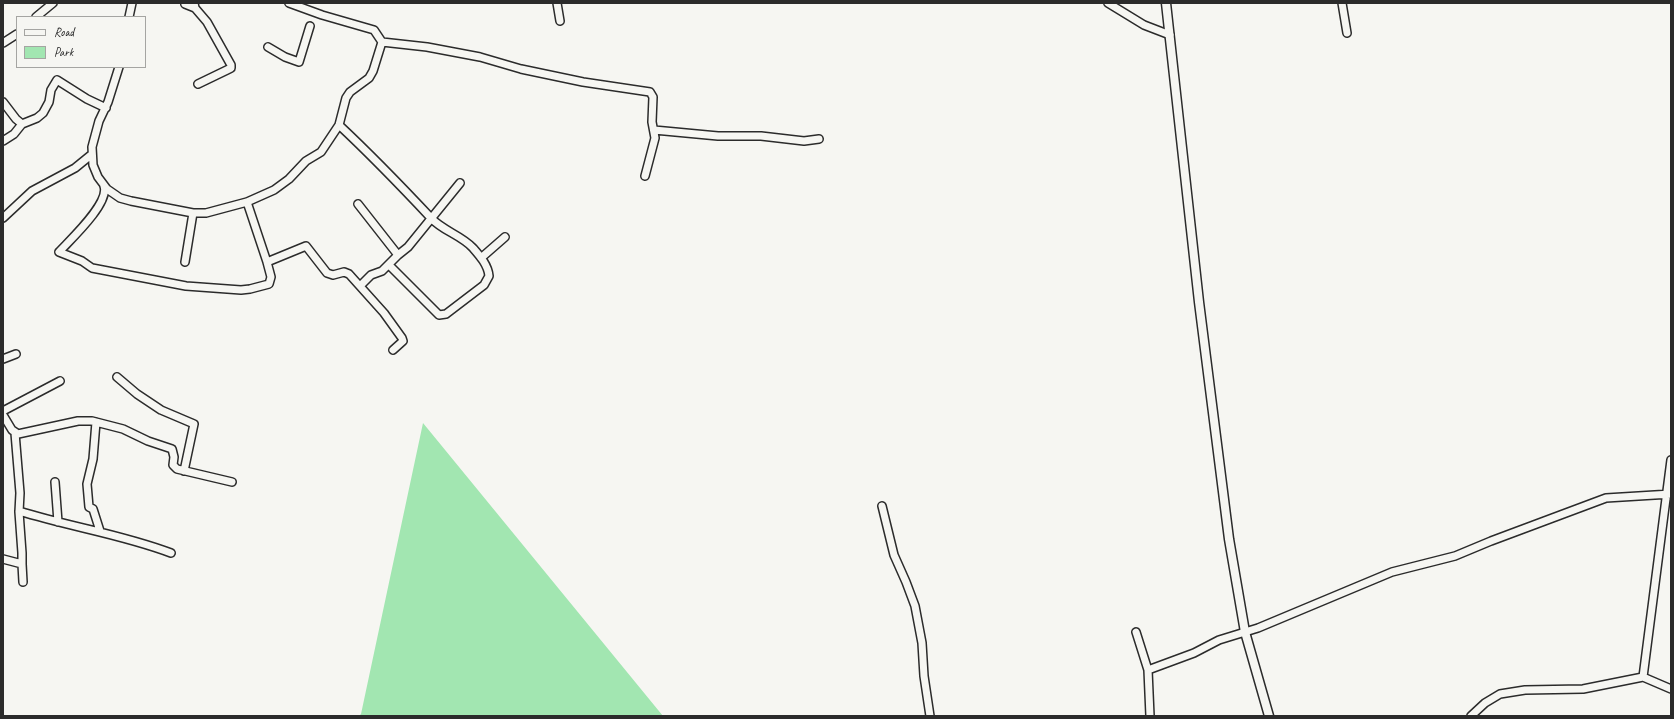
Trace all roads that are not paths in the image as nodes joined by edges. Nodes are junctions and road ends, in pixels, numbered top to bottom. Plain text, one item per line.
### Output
1 (53, 3) edge
2 (132, 3) edge
3 (289, 3) edge
4 (557, 3) edge
5 (1108, 3) edge
6 (1166, 3) edge
7 (1342, 3) edge
8 (185, 4) edge
9 (194, 6) edge
10 (37, 16) edge
11 (129, 16) edge
12 (560, 20) dead end
13 (310, 26) dead end
14 (1347, 32) dead end
15 (16, 35) edge
16 (1170, 35) junction
17 (382, 42) junction
18 (3, 44) edge
19 (268, 47) dead end
20 (119, 68) edge
21 (198, 84) dead end
22 (3, 102) edge
23 (106, 108) junction
24 (22, 124) junction
25 (339, 125) junction
26 (654, 130) junction
27 (819, 139) dead end
28 (3, 142) edge
29 (92, 156) junction
30 (645, 176) dead end
31 (460, 183) dead end
32 (104, 185) junction
33 (247, 202) junction
34 (358, 204) dead end
35 (193, 213) junction
36 (3, 218) edge
37 (431, 219) junction
38 (505, 237) dead end
39 (398, 255) junction
40 (482, 258) junction
41 (185, 262) dead end
42 (267, 262) junction
43 (389, 265) junction
44 (360, 286) junction
45 (393, 350) dead end
46 (16, 354) dead end
47 (3, 359) edge
48 (117, 377) dead end
49 (60, 381) dead end
50 (3, 411) edge
51 (3, 415) edge
52 (96, 422) junction
53 (15, 433) junction
54 (1671, 460) edge
55 (184, 471) junction
56 (55, 482) dead end
57 (232, 482) dead end
58 (1669, 493) edge
59 (882, 506) dead end
60 (19, 511) junction
61 (58, 522) junction
62 (100, 531) junction
63 (171, 553) dead end
64 (3, 559) edge
65 (22, 564) junction
66 (23, 582) dead end
67 (1136, 632) dead end
68 (1245, 632) junction
69 (1148, 670) junction
70 (1643, 677) junction
71 (1671, 689) edge
72 (930, 716) edge
73 (1150, 716) edge
74 (1269, 716) edge
75 (1471, 716) edge

1 - 10 street
2 - 11 street
3 - 17 street
4 - 12 street
5 - 16 street
6 - 16 street
7 - 14 street
8 - 9 street
9 - 21 street
13 - 19 street
15 - 18 street
16 - 68 street
17 - 25 street
17 - 26 street
20 - 23 street
22 - 24 street
23 - 24 street
23 - 29 street
24 - 28 street
25 - 33 street
25 - 37 street
26 - 27 street
26 - 30 street
29 - 32 street
29 - 36 street
31 - 37 street
32 - 35 street
32 - 42 street
33 - 35 street
33 - 42 street
34 - 39 street
35 - 41 street
37 - 39 street
37 - 40 street
38 - 40 street
39 - 43 street
40 - 43 street
42 - 44 street
43 - 44 street
44 - 45 street
46 - 47 street
48 - 55 street
49 - 50 street
51 - 53 street
52 - 53 street
52 - 55 street
52 - 62 street
53 - 60 street
54 - 58 street
55 - 57 street
56 - 61 street
58 - 68 street
58 - 70 street
59 - 72 street
60 - 61 street
60 - 65 street
61 - 62 street
62 - 63 street
64 - 65 street
65 - 66 street
67 - 69 street
68 - 69 street
68 - 74 street
69 - 73 street
70 - 71 street
70 - 75 street

